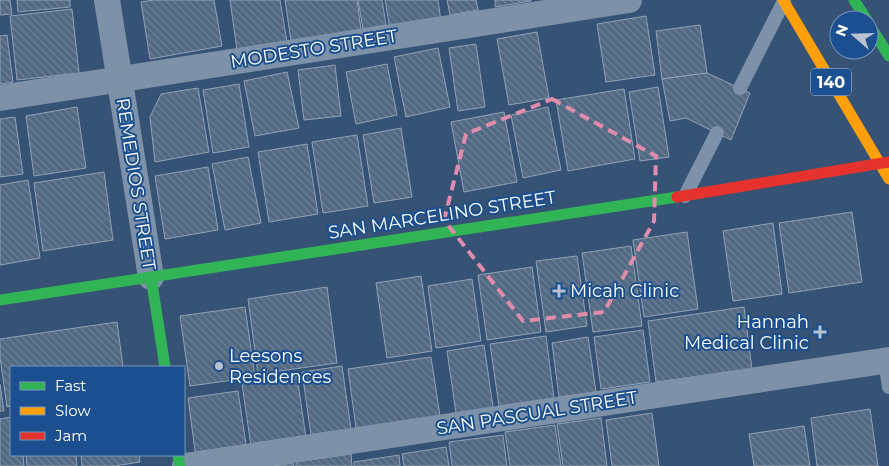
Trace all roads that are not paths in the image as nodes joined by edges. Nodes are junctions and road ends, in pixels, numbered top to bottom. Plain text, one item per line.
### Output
1 (107, 0) edge
2 (629, 0) edge
3 (784, 0) edge
4 (879, 40) edge
5 (889, 56) edge
6 (120, 79) junction
7 (740, 88) dead end
8 (0, 98) edge
9 (717, 132) dead end
10 (884, 163) edge
11 (889, 179) edge
12 (685, 196) junction
13 (151, 277) junction
14 (0, 300) edge
15 (165, 366) edge
16 (888, 374) edge
17 (184, 466) edge

1 - 6 street, REMEDIOS STREET
2 - 6 street, MODESTO STREET
3 - 7 lane
3 - 10 main road, 140
4 - 5 main road
6 - 8 street, MODESTO STREET
6 - 13 street, REMEDIOS STREET
9 - 12 lane
10 - 11 main road, 140
10 - 12 main road, SAN MARCELINO STREET
12 - 13 main road, SAN MARCELINO STREET
13 - 14 main road, SAN MARCELINO STREET
13 - 15 main road, REMEDIOS STREET
16 - 17 street, SAN PASCUAL STREET

